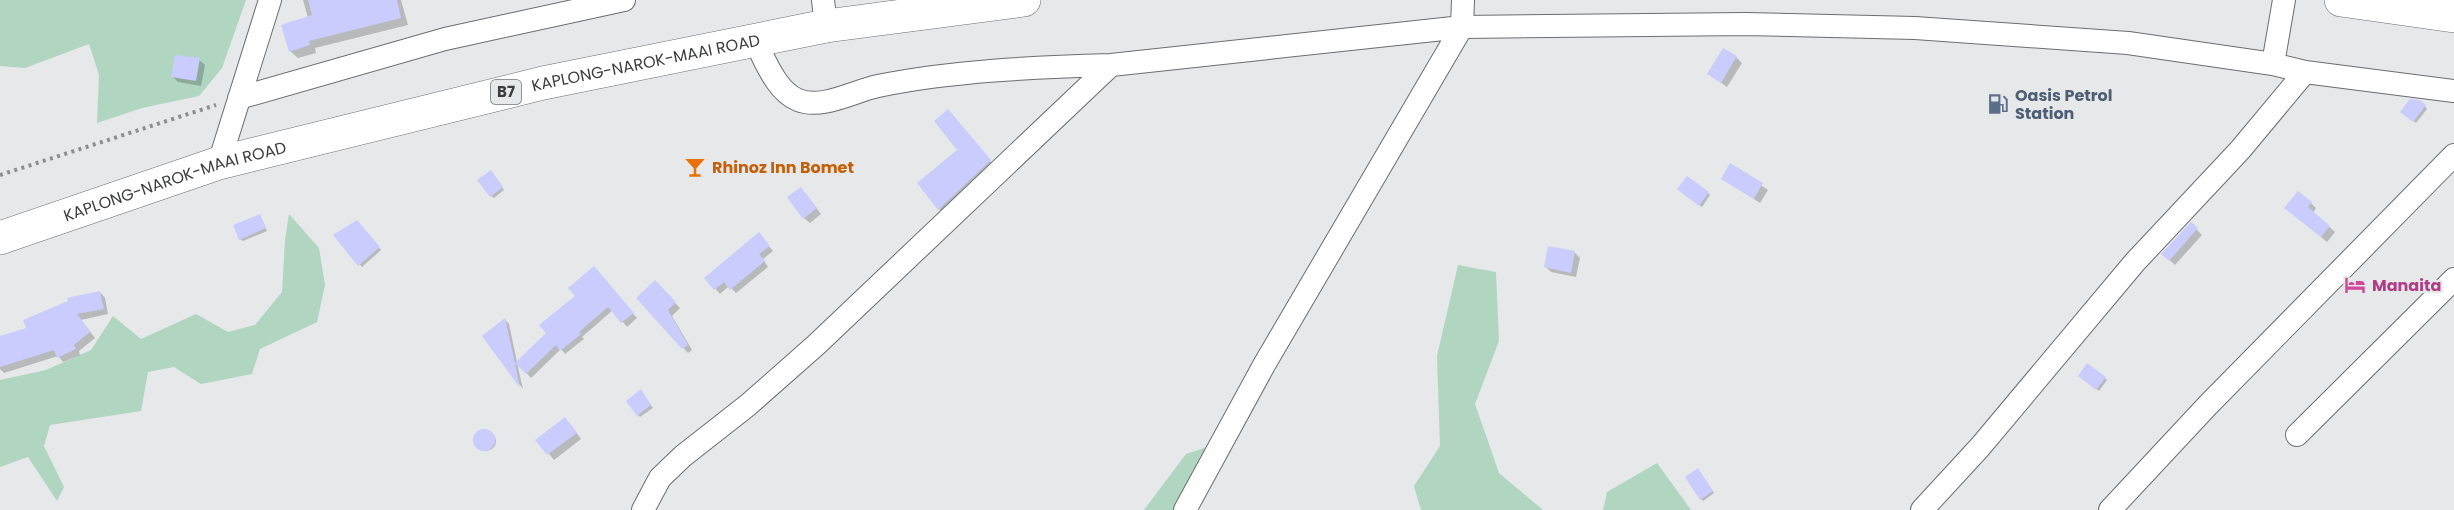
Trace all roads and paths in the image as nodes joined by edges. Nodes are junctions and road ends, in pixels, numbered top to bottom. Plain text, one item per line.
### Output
1 (270, 0) edge
2 (624, 0) edge
3 (1024, 0) edge
4 (1463, 0) edge
5 (2284, 0) edge
6 (2341, 0) edge
7 (824, 13) edge
8 (2454, 16) edge
9 (1462, 27) junction
10 (756, 41) junction
11 (2273, 64) junction
12 (1111, 65) junction
13 (2305, 72) junction
14 (2454, 91) edge
15 (239, 98) junction
16 (2454, 155) edge
17 (219, 163) junction
18 (0, 175) edge
19 (0, 238) edge
20 (2454, 279) edge
21 (2297, 435) dead end
22 (643, 510) edge
23 (1185, 510) edge
24 (1922, 510) edge
25 (2110, 510) edge

1 - 15 street
2 - 15 street
3 - 7 highway, KAPLONG-NAROK-MAAI ROAD / B7
4 - 9 street
5 - 11 street
6 - 8 highway
7 - 10 highway, KAPLONG-NAROK-MAAI ROAD / B7
9 - 11 street
9 - 12 street
9 - 23 street
10 - 12 street
10 - 17 highway, KAPLONG-NAROK-MAAI ROAD / B7
11 - 13 street
12 - 22 street
13 - 14 street
13 - 24 street
15 - 17 street
15 - 18 path
16 - 25 street
17 - 19 highway, KAPLONG-NAROK-MAAI ROAD / B7
20 - 21 street

